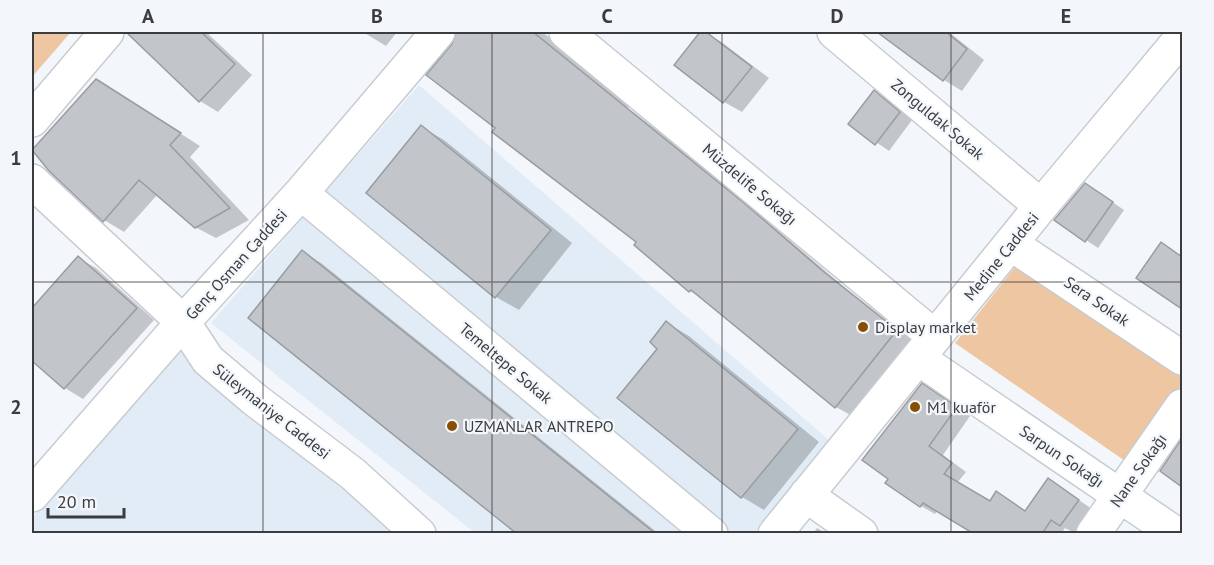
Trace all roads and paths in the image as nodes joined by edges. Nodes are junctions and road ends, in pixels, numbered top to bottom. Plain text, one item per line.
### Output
1 (107, 32) edge
2 (438, 32) edge
3 (566, 32) edge
4 (834, 32) edge
5 (1182, 37) edge
6 (32, 120) edge
7 (32, 180) edge
8 (301, 193) junction
9 (1041, 206) junction
10 (1011, 244) junction
11 (183, 322) junction
12 (926, 347) junction
13 (1182, 358) edge
14 (1182, 406) edge
15 (32, 495) edge
16 (806, 495) junction
17 (1120, 495) junction
18 (419, 534) edge
19 (711, 534) edge
20 (775, 534) edge
21 (861, 534) edge
22 (1093, 534) edge
23 (1176, 534) edge

1 - 6 street
2 - 8 street, Genç Osman Caddesi
3 - 12 street, Müzdelife Sokağı
4 - 9 street, Zonguldak Sokak
5 - 9 street, Medine Caddesi
7 - 11 street, Süleymaniye Caddesi
8 - 11 street, Genç Osman Caddesi
8 - 19 street, Temeltepe Sokak
9 - 10 street, Medine Caddesi
10 - 12 street, Medine Caddesi
10 - 13 street, Sera Sokak
11 - 15 street, Genç Osman Caddesi
11 - 18 street, Süleymaniye Caddesi
12 - 16 street, Medine Caddesi
12 - 17 street, Sarpun Sokağı
14 - 17 street, Nane Sokağı
16 - 20 street, Medine Caddesi
16 - 21 street
17 - 22 street, Nane Sokağı
17 - 23 street, Sarpun Sokağı

